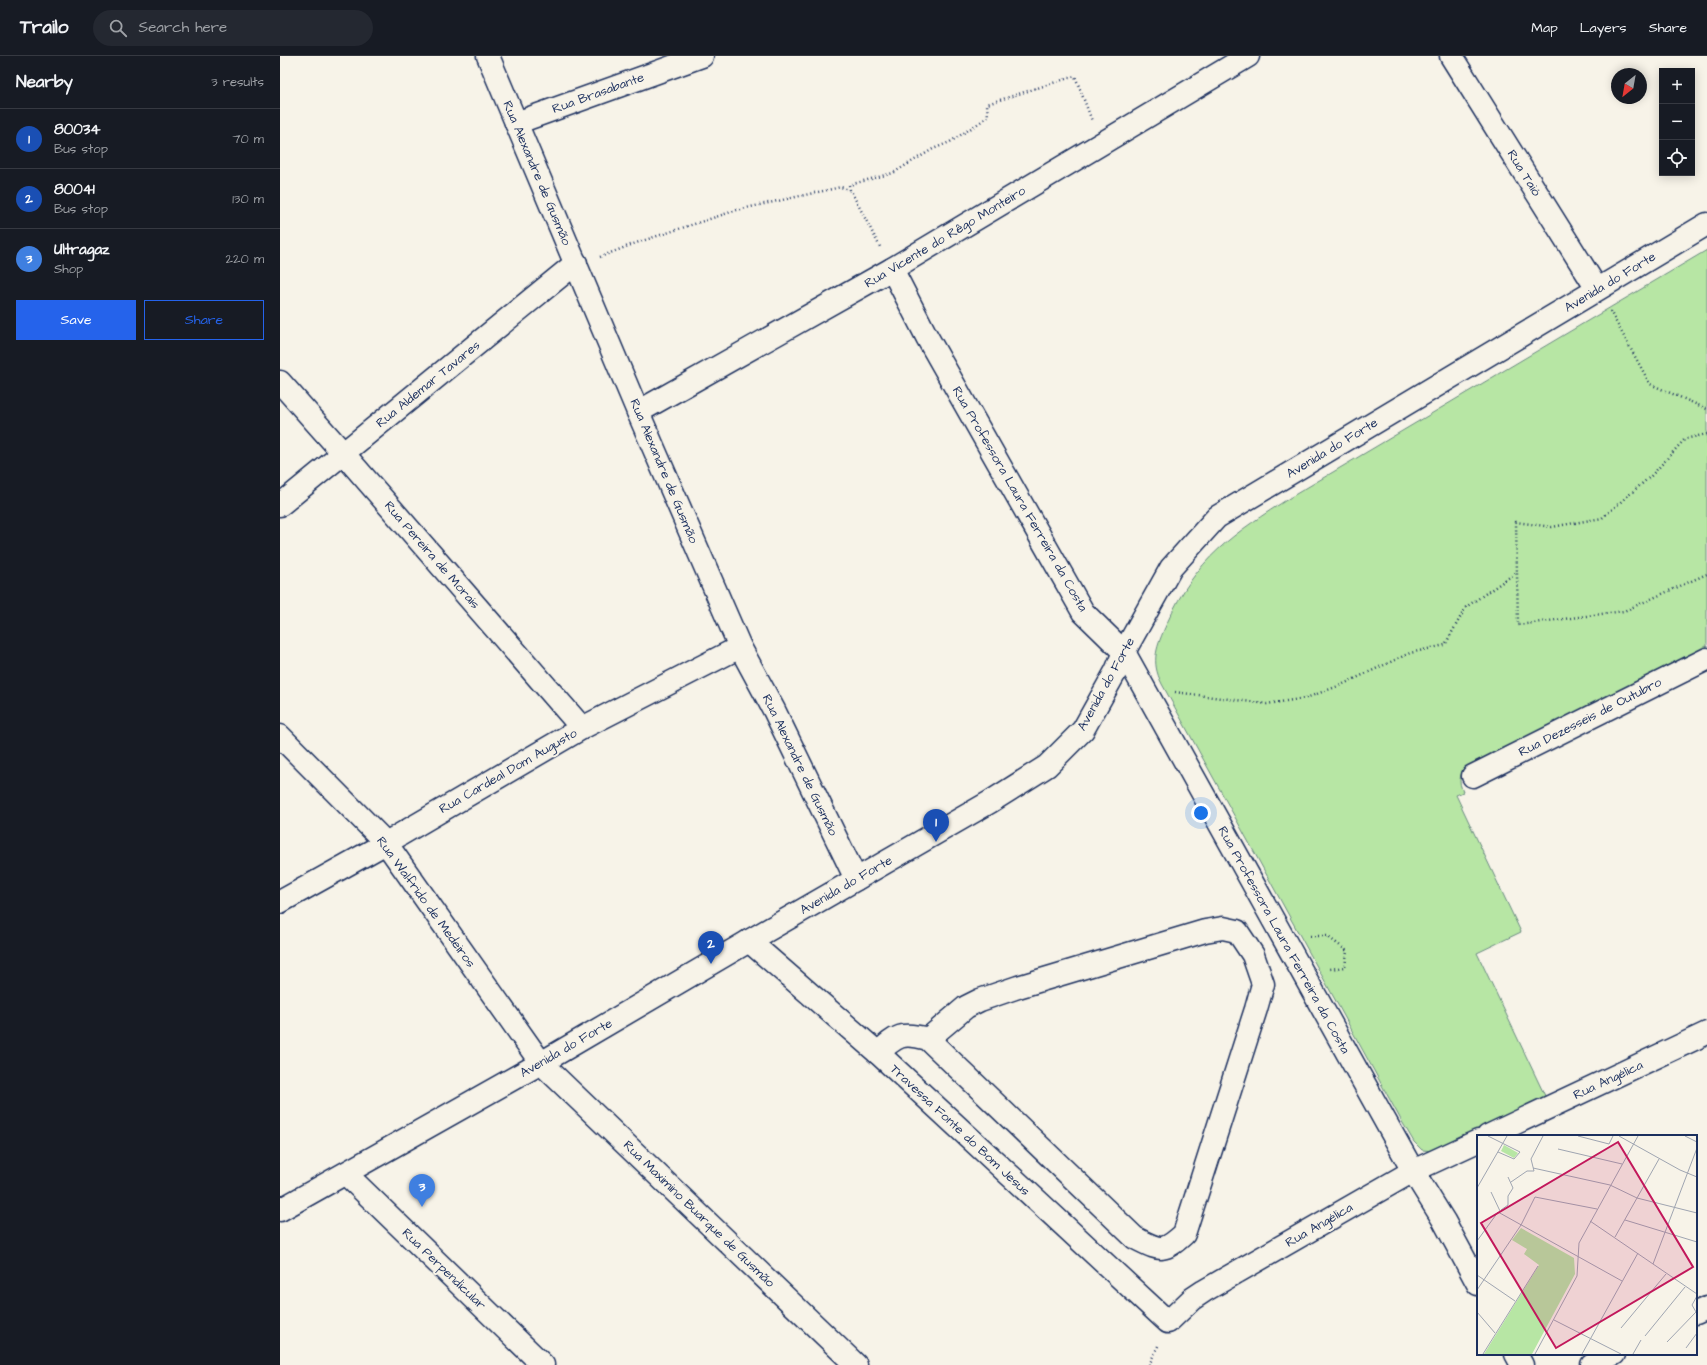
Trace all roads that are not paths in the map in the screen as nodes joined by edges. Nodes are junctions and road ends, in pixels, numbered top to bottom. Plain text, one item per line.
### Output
1 (488, 56) edge
2 (702, 56) edge
3 (1248, 56) edge
4 (1451, 56) edge
5 (516, 123) junction
6 (1707, 224) edge
7 (577, 265) junction
8 (892, 269) junction
9 (1597, 289) junction
10 (280, 382) edge
11 (638, 412) junction
12 (343, 452) junction
13 (280, 505) edge
14 (740, 647) junction
15 (1124, 652) junction
16 (1707, 659) edge
17 (582, 728) junction
18 (280, 736) edge
19 (1473, 776) dead end
20 (386, 843) junction
21 (856, 879) junction
22 (280, 902) edge
23 (748, 941) junction
24 (1707, 1033) edge
25 (928, 1039) junction
26 (878, 1053) junction
27 (541, 1063) junction
28 (1490, 1135) edge
29 (1477, 1141) edge
30 (1413, 1171) junction
31 (346, 1174) junction
32 (280, 1210) edge
33 (1477, 1282) edge
34 (1707, 1308) edge
35 (1697, 1313) edge
36 (1168, 1322) joint
37 (1517, 1355) edge
38 (1612, 1355) edge
39 (543, 1365) edge
40 (856, 1365) edge
41 (1522, 1365) edge
42 (1592, 1365) edge

1 - 5 street, Rua Alexandre de Gusmão
2 - 5 street, Rua Brasabante
3 - 8 street, Rua Vicente do Rêgo Monteiro
4 - 9 street, Rua Taió
5 - 7 street, Rua Alexandre de Gusmão
6 - 9 street, Avenida do Forte
7 - 11 street, Rua Alexandre de Gusmão
7 - 12 street, Rua Aldemar Tavares
8 - 11 street, Rua Vicente do Rêgo Monteiro
8 - 15 street, Rua Professora Laura Ferreira da Costa
9 - 15 street, Avenida do Forte
10 - 12 street, Rua Pereira de Morais
11 - 14 street, Rua Alexandre de Gusmão
12 - 13 street, Rua Aldemar Tavares
12 - 17 street, Rua Pereira de Morais
14 - 17 street, Rua Cardeal Dom Augusto
14 - 21 street, Rua Alexandre de Gusmão
15 - 21 street, Avenida do Forte
15 - 30 street, Rua Professora Laura Ferreira da Costa
16 - 19 street, Rua Dezesseis de Outubro
17 - 20 street, Rua Cardeal Dom Augusto
18 - 20 street, Rua Walfrido de Medeiros
20 - 22 street, Rua Cardeal Dom Augusto
20 - 27 street, Rua Walfrido de Medeiros
21 - 23 street, Avenida do Forte
23 - 26 street, Travessa Fonte do Bom Jesus
23 - 27 street, Avenida do Forte
24 - 28 street, Rua Angélica
25 - 25 street
25 - 26 street
26 - 36 street, Travessa Fonte do Bom Jesus
27 - 31 street, Avenida do Forte
27 - 40 street, Rua Maximino Buarque de Gusmão
29 - 30 street, Rua Angélica
30 - 33 street, Rua Professora Laura Ferreira da Costa
30 - 36 street, Rua Angélica
31 - 32 street, Avenida do Forte
31 - 39 street, Rua Perpendicular
34 - 35 street
37 - 41 street
38 - 42 street

